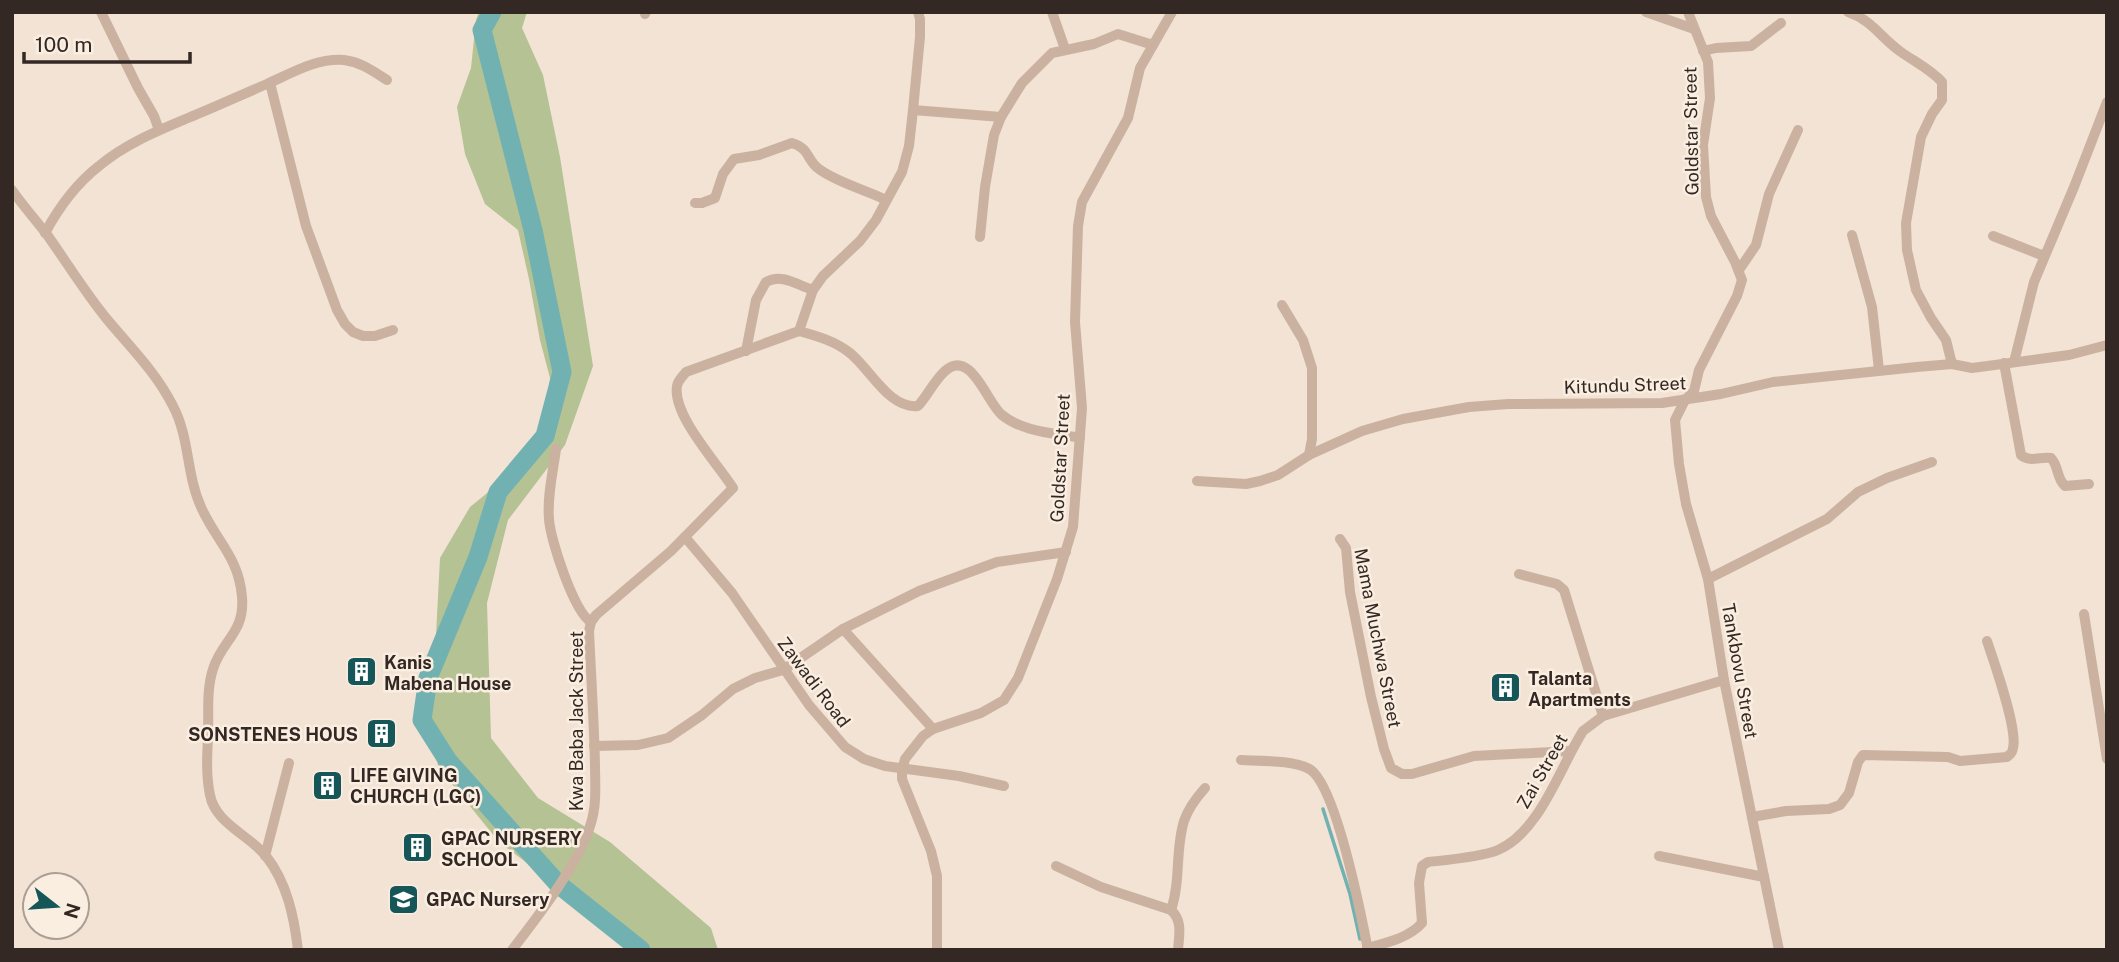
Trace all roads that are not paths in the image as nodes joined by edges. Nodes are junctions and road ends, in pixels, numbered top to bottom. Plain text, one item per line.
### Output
1 (101, 12) edge
2 (918, 12) edge
3 (1052, 12) edge
4 (1172, 12) edge
5 (1646, 12) edge
6 (1688, 12) edge
7 (1848, 12) edge
8 (1781, 23) dead end
9 (1694, 29) junction
10 (1153, 46) junction
11 (1065, 49) junction
12 (1703, 51) junction
13 (387, 80) dead end
14 (270, 83) junction
15 (2107, 102) edge
16 (913, 110) junction
17 (1002, 117) junction
18 (159, 130) junction
19 (1798, 130) dead end
20 (12, 190) edge
21 (886, 200) junction
22 (695, 203) dead end
23 (46, 233) junction
24 (1852, 235) dead end
25 (1993, 236) dead end
26 (980, 237) dead end
27 (2044, 256) junction
28 (1739, 270) junction
29 (813, 290) junction
30 (1282, 305) dead end
31 (393, 330) dead end
32 (799, 331) junction
33 (2107, 345) edge
34 (746, 351) junction
35 (2009, 363) junction
36 (1952, 365) junction
37 (1879, 370) junction
38 (1685, 400) junction
39 (1080, 438) junction
40 (556, 449) dead end
41 (1309, 455) junction
42 (1932, 462) dead end
43 (1197, 481) dead end
44 (2089, 484) dead end
45 (685, 537) junction
46 (1340, 539) dead end
47 (1066, 552) junction
48 (1519, 574) dead end
49 (1708, 579) junction
50 (2084, 614) dead end
51 (591, 622) junction
52 (843, 629) junction
53 (1987, 641) dead end
54 (783, 670) junction
55 (2107, 674) edge
56 (2095, 678) junction
57 (1724, 680) junction
58 (1603, 716) junction
59 (933, 729) junction
60 (594, 746) junction
61 (1571, 751) junction
62 (2107, 759) edge
63 (1241, 760) dead end
64 (289, 763) dead end
65 (902, 769) junction
66 (1004, 786) dead end
67 (1205, 788) dead end
68 (1752, 817) junction
69 (265, 856) junction
70 (1660, 856) dead end
71 (1056, 866) dead end
72 (1764, 877) junction
73 (1171, 910) junction
74 (1367, 949) edge
75 (298, 950) edge
76 (512, 950) edge
77 (937, 950) edge
78 (1178, 950) edge
79 (1779, 950) edge

1 - 18 street
2 - 16 street
3 - 11 street
4 - 10 street, Goldstar Street
5 - 9 street
6 - 9 street, Goldstar Street
7 - 36 street
8 - 12 street
9 - 12 street, Goldstar Street
10 - 11 street
10 - 39 street, Goldstar Street
11 - 17 street
12 - 28 street, Goldstar Street
13 - 14 street
14 - 18 street
14 - 31 street
15 - 27 street
16 - 17 street
16 - 21 street
17 - 26 street
18 - 23 street
19 - 28 street
20 - 23 street
21 - 22 street
21 - 29 street
23 - 69 street
24 - 37 street
25 - 27 street
27 - 35 street
28 - 38 street
29 - 32 street
29 - 34 street
30 - 41 street
32 - 34 street, Kwa Baba Jack Street
32 - 39 street
33 - 35 street, Kitundu Street
34 - 45 street, Kwa Baba Jack Street
35 - 36 street, Kitundu Street
35 - 44 street
36 - 37 street, Kitundu Street
37 - 38 street, Kitundu Street
38 - 41 street, Kitundu Street
38 - 49 street, Tankbovu Street
39 - 47 street, Goldstar Street
40 - 51 street
41 - 43 street, Kitundu Street
42 - 49 street
45 - 51 street, Kwa Baba Jack Street
45 - 54 street, Zawadi Road
46 - 61 street, Mama Muchwa Street
47 - 52 street
47 - 59 street, Goldstar Street
48 - 58 street
49 - 57 street, Tankbovu Street
50 - 56 street
51 - 60 street, Kwa Baba Jack Street
52 - 54 street
52 - 59 street
53 - 68 street
54 - 60 street
54 - 65 street, Zawadi Road
55 - 56 street
56 - 62 street
57 - 58 street, Zai Street
57 - 68 street, Tankbovu Street
58 - 61 street, Zai Street
59 - 65 street, Goldstar Street
60 - 76 street, Kwa Baba Jack Street
61 - 74 street, Zai Street
63 - 74 street
64 - 69 street
65 - 66 street, Zawadi Road
65 - 77 street
67 - 73 street
68 - 72 street, Tankbovu Street
69 - 75 street
70 - 72 street
71 - 73 street
72 - 79 street, Tankbovu Street
73 - 78 street

